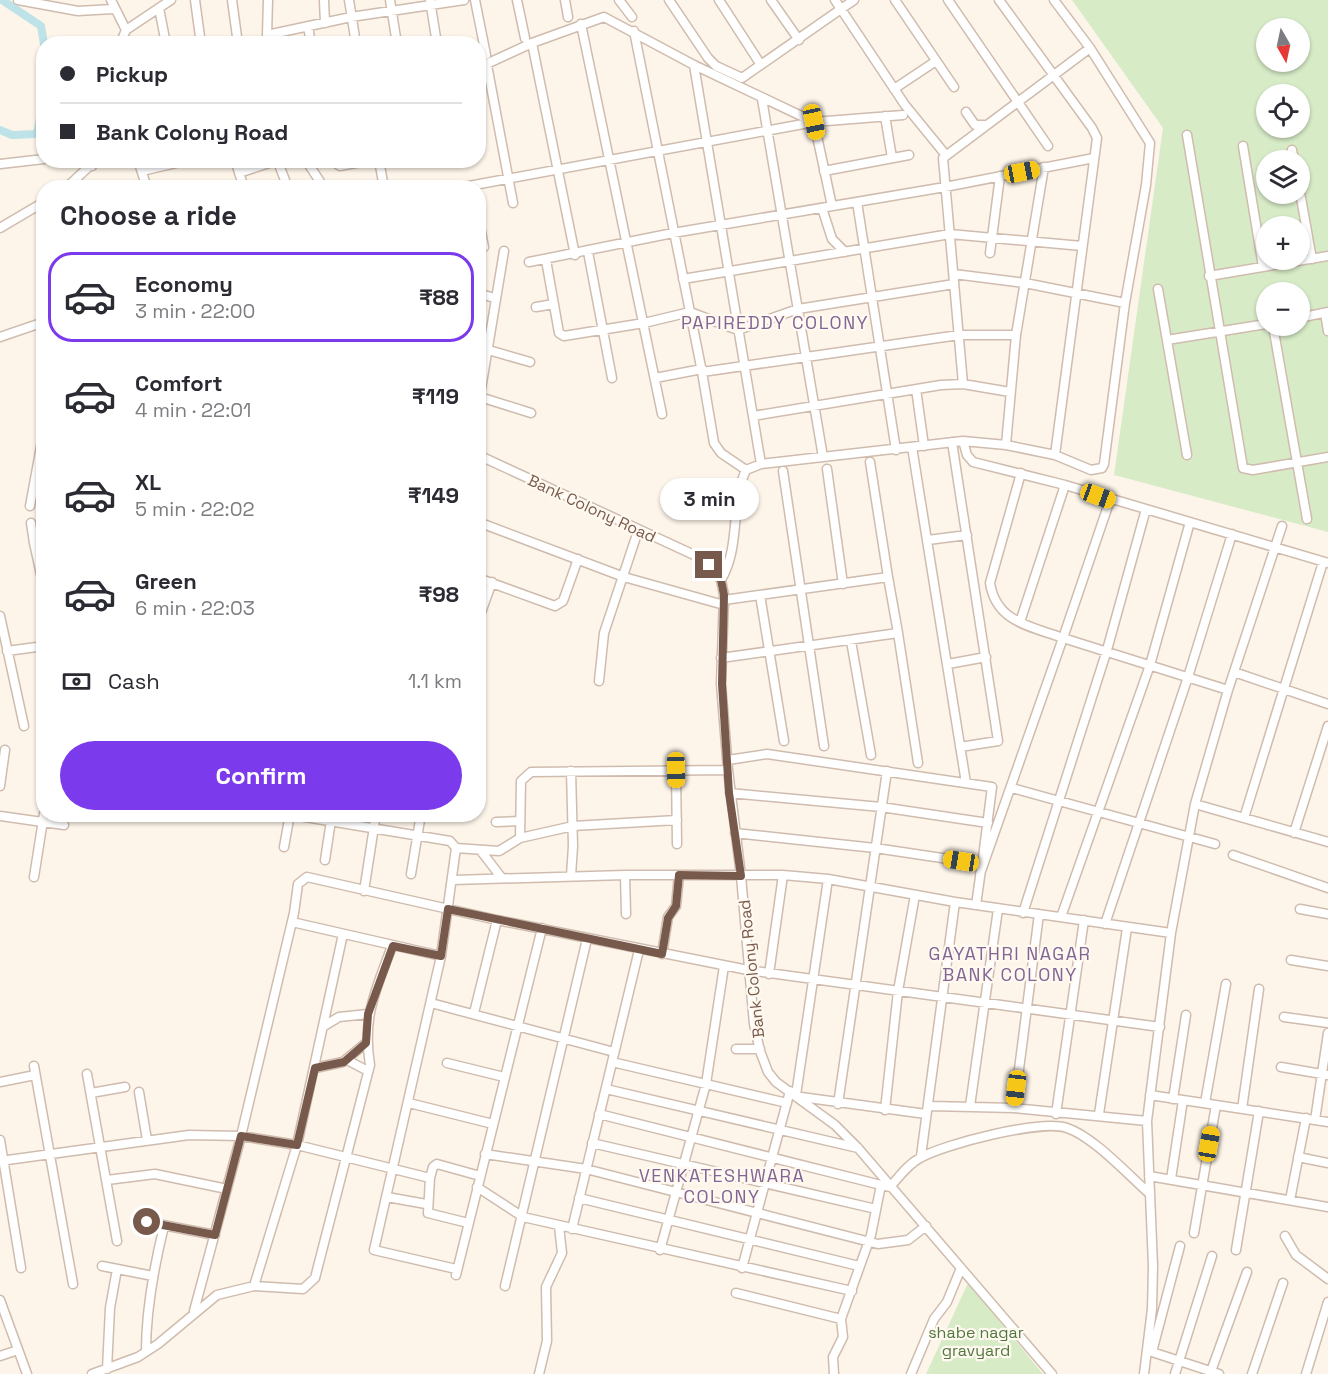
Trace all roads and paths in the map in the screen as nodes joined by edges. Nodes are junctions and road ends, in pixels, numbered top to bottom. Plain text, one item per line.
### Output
1 (18, 0) edge
2 (90, 0) edge
3 (111, 0) edge
4 (171, 0) edge
5 (195, 0) edge
6 (232, 0) edge
7 (268, 0) edge
8 (324, 0) edge
9 (349, 0) edge
10 (390, 0) edge
11 (464, 0) edge
12 (475, 0) edge
13 (517, 0) edge
14 (565, 0) edge
15 (619, 0) edge
16 (669, 0) edge
17 (719, 0) edge
18 (771, 0) edge
19 (835, 0) edge
20 (854, 0) edge
21 (895, 0) edge
22 (948, 0) edge
23 (999, 0) edge
24 (1054, 0) edge
25 (431, 3) edge
26 (113, 9) junction
27 (159, 9) junction
28 (841, 9) junction
29 (92, 11) junction
30 (392, 12) junction
31 (351, 17) junction
32 (568, 17) dead end
33 (632, 17) dead end
34 (325, 23) junction
35 (581, 24) junction
36 (308, 26) junction
37 (126, 30) junction
38 (634, 31) junction
39 (123, 36) edge
40 (164, 36) edge
41 (200, 36) edge
42 (236, 36) edge
43 (268, 36) edge
44 (277, 36) edge
45 (310, 36) edge
46 (355, 36) edge
47 (396, 36) edge
48 (436, 36) edge
49 (480, 36) edge
50 (529, 40) junction
51 (799, 40) junction
52 (1090, 48) junction
53 (936, 61) junction
54 (486, 62) edge
55 (694, 65) junction
56 (762, 65) junction
57 (486, 72) edge
58 (1052, 75) junction
59 (954, 87) dead end
60 (894, 89) junction
61 (762, 99) junction
62 (1016, 102) junction
63 (966, 112) dead end
64 (903, 115) dead end
65 (885, 116) junction
66 (814, 122) junction
67 (985, 125) junction
68 (768, 132) junction
69 (1186, 135) dead end
70 (707, 141) junction
71 (1048, 146) dead end
72 (1243, 146) dead end
73 (658, 150) junction
74 (945, 154) junction
75 (909, 155) dead end
76 (892, 158) junction
77 (1094, 158) junction
78 (610, 159) junction
79 (36, 160) edge
80 (0, 165) edge
81 (558, 167) junction
82 (1044, 167) junction
83 (88, 168) edge
84 (141, 168) edge
85 (155, 168) edge
86 (237, 168) edge
87 (256, 168) edge
88 (142, 171) junction
89 (824, 171) junction
90 (239, 173) junction
91 (1000, 176) junction
92 (508, 177) junction
93 (75, 180) edge
94 (145, 180) edge
95 (241, 180) edge
96 (486, 183) edge
97 (945, 187) junction
98 (857, 202) junction
99 (513, 203) dead end
100 (1302, 204) edge
101 (832, 206) junction
102 (36, 207) edge
103 (822, 208) junction
104 (782, 214) junction
105 (722, 224) junction
106 (1256, 225) edge
107 (0, 228) edge
108 (673, 233) junction
109 (950, 234) junction
110 (992, 238) junction
111 (1032, 242) junction
112 (628, 243) junction
113 (1082, 246) junction
114 (865, 249) junction
115 (504, 251) dead end
116 (588, 252) junction
117 (845, 252) junction
118 (990, 253) dead end
119 (575, 255) junction
120 (1328, 256) edge
121 (1312, 259) joint
122 (546, 260) junction
123 (790, 261) junction
124 (529, 262) dead end
125 (1256, 268) edge
126 (730, 271) junction
127 (954, 274) junction
128 (1209, 276) junction
129 (683, 279) junction
130 (1025, 283) junction
131 (954, 284) junction
132 (1158, 289) dead end
133 (1077, 294) junction
134 (486, 296) edge
135 (872, 297) junction
136 (494, 298) junction
137 (1125, 303) junction
138 (554, 304) junction
139 (536, 307) dead end
140 (798, 309) junction
141 (690, 312) junction
142 (1326, 313) edge
143 (1310, 316) edge
144 (644, 323) junction
145 (36, 325) edge
146 (1256, 326) edge
147 (602, 330) junction
148 (738, 330) junction
149 (1328, 331) edge
150 (1220, 332) junction
151 (486, 334) edge
152 (959, 335) junction
153 (1016, 335) junction
154 (1276, 336) edge
155 (0, 337) edge
156 (1167, 340) junction
157 (879, 346) junction
158 (486, 349) edge
159 (806, 357) junction
160 (530, 362) dead end
161 (744, 366) junction
162 (702, 370) junction
163 (612, 378) dead end
164 (655, 378) junction
165 (963, 384) junction
166 (916, 389) junction
167 (1010, 392) junction
168 (887, 394) junction
169 (486, 399) edge
170 (814, 405) junction
171 (531, 413) dead end
172 (662, 414) dead end
173 (753, 416) junction
174 (963, 441) junction
175 (952, 442) junction
176 (1006, 445) junction
177 (924, 446) junction
178 (912, 447) junction
179 (896, 450) junction
180 (1056, 455) junction
181 (1187, 455) dead end
182 (824, 457) junction
183 (1328, 457) edge
184 (486, 459) edge
185 (870, 462) dead end
186 (1298, 462) junction
187 (761, 464) junction
188 (827, 469) dead end
189 (746, 470) junction
190 (783, 471) dead end
191 (36, 473) edge
192 (1021, 473) junction
193 (1065, 485) junction
194 (1110, 500) junction
195 (30, 506) dead end
196 (1146, 509) junction
197 (1307, 519) dead end
198 (1190, 522) junction
199 (31, 523) dead end
200 (486, 525) edge
201 (1282, 526) dead end
202 (639, 531) junction
203 (1232, 534) junction
204 (967, 535) junction
205 (928, 540) junction
206 (34, 543) joint
207 (1275, 547) junction
208 (36, 552) edge
209 (578, 559) junction
210 (1325, 563) edge
211 (624, 577) junction
212 (888, 577) junction
213 (486, 580) edge
214 (721, 580) junction
215 (492, 582) junction
216 (843, 584) junction
217 (802, 590) junction
218 (760, 596) junction
219 (486, 599) edge
220 (724, 603) junction
221 (0, 616) edge
222 (1020, 622) junction
223 (897, 633) junction
224 (1063, 638) junction
225 (851, 640) junction
226 (36, 647) edge
227 (811, 647) junction
228 (7, 651) junction
229 (1107, 651) junction
230 (769, 654) junction
231 (986, 657) junction
232 (721, 658) junction
233 (948, 664) junction
234 (1150, 665) junction
235 (1234, 672) junction
236 (1188, 677) junction
237 (599, 681) dead end
238 (1282, 689) junction
239 (1228, 690) junction
240 (1328, 704) edge
241 (24, 726) dead end
242 (1328, 726) edge
243 (784, 741) dead end
244 (824, 746) dead end
245 (960, 747) junction
246 (5, 750) dead end
247 (872, 755) dead end
248 (728, 760) junction
249 (918, 763) dead end
250 (676, 770) junction
251 (728, 770) junction
252 (571, 771) junction
253 (887, 771) junction
254 (966, 783) junction
255 (0, 786) edge
256 (1012, 788) junction
257 (729, 793) junction
258 (1060, 801) junction
259 (1195, 804) junction
260 (881, 807) junction
261 (1098, 811) junction
262 (0, 816) edge
263 (36, 818) edge
264 (1244, 818) junction
265 (677, 820) junction
266 (519, 821) junction
267 (42, 822) edge
268 (55, 822) edge
269 (288, 822) edge
270 (331, 822) edge
271 (343, 822) edge
272 (375, 822) edge
273 (420, 822) edge
274 (496, 822) dead end
275 (1138, 822) junction
276 (988, 823) junction
277 (64, 825) dead end
278 (573, 826) junction
279 (374, 830) junction
280 (735, 833) junction
281 (1294, 833) junction
282 (1188, 835) junction
283 (417, 837) junction
284 (520, 838) junction
285 (1328, 842) edge
286 (677, 844) dead end
287 (1215, 844) dead end
288 (284, 847) dead end
289 (456, 848) junction
290 (875, 848) junction
291 (481, 851) junction
292 (1233, 855) dead end
293 (325, 860) dead end
294 (982, 864) junction
295 (411, 874) dead end
296 (981, 874) junction
297 (625, 875) junction
298 (679, 875) junction
299 (783, 875) junction
300 (571, 876) junction
301 (741, 876) junction
302 (34, 877) dead end
303 (501, 878) junction
304 (828, 879) junction
305 (453, 880) junction
306 (870, 886) junction
307 (1328, 888) edge
308 (364, 891) junction
309 (915, 895) junction
310 (955, 902) junction
311 (976, 905) junction
312 (448, 909) junction
313 (998, 909) junction
314 (1300, 909) dead end
315 (1023, 913) junction
316 (626, 914) dead end
317 (1039, 914) junction
318 (1328, 914) edge
319 (1061, 917) junction
320 (497, 920) junction
321 (1084, 920) junction
322 (292, 922) junction
323 (1105, 924) junction
324 (542, 928) junction
325 (1127, 928) junction
326 (1171, 933) junction
327 (343, 934) junction
328 (587, 939) junction
329 (393, 946) junction
330 (639, 950) junction
331 (662, 954) junction
332 (441, 956) junction
333 (1292, 960) dead end
334 (724, 966) junction
335 (1328, 966) edge
336 (748, 970) junction
337 (770, 974) junction
338 (813, 980) junction
339 (1226, 984) dead end
340 (855, 985) junction
341 (1259, 989) dead end
342 (898, 991) junction
343 (940, 997) junction
344 (431, 1003) junction
345 (984, 1003) junction
346 (1026, 1009) junction
347 (474, 1013) junction
348 (368, 1014) junction
349 (1070, 1015) junction
350 (1186, 1015) dead end
351 (1284, 1017) dead end
352 (1113, 1021) junction
353 (1328, 1023) edge
354 (517, 1025) junction
355 (324, 1026) junction
356 (1160, 1027) junction
357 (1328, 1034) edge
358 (564, 1038) junction
359 (366, 1043) junction
360 (736, 1049) dead end
361 (760, 1049) junction
362 (614, 1052) junction
363 (347, 1060) junction
364 (612, 1062) junction
365 (447, 1063) dead end
366 (1281, 1067) dead end
367 (315, 1068) junction
368 (368, 1071) junction
369 (87, 1074) dead end
370 (1325, 1075) edge
371 (504, 1077) junction
372 (0, 1082) edge
373 (706, 1084) junction
374 (125, 1087) dead end
375 (606, 1089) junction
376 (139, 1092) dead end
377 (91, 1093) junction
378 (796, 1094) junction
379 (1150, 1095) junction
380 (1173, 1099) junction
381 (1183, 1100) junction
382 (409, 1103) junction
383 (787, 1103) junction
384 (1205, 1103) junction
385 (838, 1104) junction
386 (1216, 1105) junction
387 (970, 1106) junction
388 (1014, 1108) junction
389 (1242, 1109) junction
390 (885, 1110) junction
391 (928, 1110) junction
392 (699, 1111) junction
393 (1259, 1111) junction
394 (599, 1114) junction
395 (1056, 1114) junction
396 (1099, 1114) junction
397 (1310, 1119) junction
398 (1147, 1121) junction
399 (1328, 1122) edge
400 (493, 1124) junction
401 (780, 1130) junction
402 (241, 1136) junction
403 (691, 1137) junction
404 (0, 1140) edge
405 (147, 1140) junction
406 (592, 1143) junction
407 (297, 1145) junction
408 (101, 1146) junction
409 (858, 1148) junction
410 (49, 1154) junction
411 (485, 1154) junction
412 (773, 1156) junction
413 (921, 1156) junction
414 (345, 1157) junction
415 (1298, 1157) junction
416 (2, 1161) edge
417 (536, 1161) junction
418 (1328, 1163) edge
419 (683, 1165) junction
420 (586, 1169) junction
421 (392, 1170) junction
422 (480, 1176) junction
423 (1149, 1176) junction
424 (430, 1178) junction
425 (107, 1179) junction
426 (1172, 1179) junction
427 (765, 1184) junction
428 (1202, 1184) junction
429 (886, 1186) junction
430 (477, 1187) junction
431 (227, 1189) junction
432 (676, 1192) junction
433 (1245, 1192) junction
434 (1150, 1194) junction
435 (387, 1197) junction
436 (579, 1198) junction
437 (1290, 1200) junction
438 (426, 1204) junction
439 (1328, 1207) edge
440 (876, 1209) junction
441 (758, 1212) junction
442 (523, 1217) junction
443 (668, 1220) junction
444 (147, 1222) dead end
445 (468, 1223) junction
446 (164, 1226) junction
447 (560, 1226) junction
448 (926, 1226) junction
449 (572, 1229) junction
450 (1194, 1233) dead end
451 (215, 1235) junction
452 (1285, 1236) dead end
453 (750, 1240) junction
454 (117, 1241) dead end
455 (869, 1241) junction
456 (1180, 1246) dead end
457 (660, 1250) junction
458 (1236, 1250) dead end
459 (1212, 1256) dead end
460 (102, 1266) dead end
461 (859, 1266) junction
462 (21, 1268) dead end
463 (742, 1268) junction
464 (961, 1268) junction
465 (117, 1269) junction
466 (1247, 1272) dead end
467 (153, 1276) junction
468 (1328, 1280) edge
469 (1283, 1283) dead end
470 (73, 1284) dead end
471 (254, 1286) junction
472 (506, 1286) dead end
473 (852, 1291) junction
474 (736, 1293) dead end
475 (0, 1300) edge
476 (1328, 1302) edge
477 (194, 1311) junction
478 (841, 1319) junction
479 (18, 1350) junction
480 (1149, 1351) junction
481 (146, 1352) junction
482 (0, 1356) edge
483 (1179, 1361) junction
484 (107, 1369) junction
485 (1214, 1373) edge
486 (27, 1374) edge
487 (92, 1374) edge
488 (539, 1374) edge
489 (834, 1374) edge
490 (911, 1374) edge
491 (1052, 1374) edge
492 (1144, 1374) edge
493 (1175, 1374) edge
494 (1252, 1374) edge
495 (1306, 1374) edge

1 - 29 street
2 - 29 street
3 - 26 street
4 - 27 street
5 - 41 street
6 - 42 street
7 - 43 street
8 - 34 street
9 - 31 street
10 - 30 street
11 - 25 street
12 - 49 street
13 - 50 street
14 - 32 street
15 - 33 street
16 - 56 street
17 - 56 street
18 - 51 street
19 - 28 street
20 - 28 street
21 - 53 street
22 - 62 street
23 - 58 street
24 - 52 street
25 - 30 street
25 - 48 street
26 - 29 street
26 - 37 street
27 - 37 street
27 - 40 street
28 - 51 street
28 - 60 street
30 - 31 street
30 - 47 street
31 - 34 street
31 - 46 street
34 - 36 street
35 - 38 street
35 - 50 street
35 - 78 street
36 - 44 street
36 - 45 street
37 - 39 street
38 - 55 street
38 - 73 street
50 - 54 street
50 - 81 street
51 - 56 street
52 - 58 street
52 - 137 street
53 - 59 street
53 - 60 street
55 - 61 street
55 - 70 street
57 - 92 street
58 - 62 street
58 - 77 street
60 - 74 street
61 - 66 street
61 - 68 street
62 - 67 street
62 - 71 street
63 - 67 street
64 - 65 street
65 - 66 street
65 - 76 street
66 - 68 street
66 - 89 street
67 - 74 street
68 - 70 street
68 - 104 street
69 - 128 street
70 - 73 street
70 - 105 street
72 - 106 street
73 - 78 street
73 - 108 street
74 - 97 street
75 - 76 street
76 - 89 street
77 - 82 street
77 - 113 street
78 - 81 street
78 - 112 street
79 - 80 street
81 - 92 street
81 - 119 street
82 - 91 street
82 - 111 street
83 - 93 street
84 - 88 street
85 - 88 street
86 - 90 street
87 - 90 street
88 - 94 street
89 - 101 street
90 - 95 street
91 - 97 street
91 - 110 street
92 - 96 street
92 - 99 street
97 - 98 street
97 - 109 street
98 - 101 street
98 - 114 street
100 - 121 street
101 - 103 street
102 - 107 street
103 - 104 street
103 - 117 street
104 - 105 street
104 - 123 street
105 - 108 street
105 - 126 street
108 - 112 street
108 - 129 street
109 - 110 street
109 - 114 street
109 - 127 street
110 - 111 street
110 - 118 street
111 - 113 street
111 - 130 street
112 - 116 street
112 - 144 street
113 - 133 street
114 - 117 street
114 - 135 street
115 - 136 street
116 - 119 street
116 - 147 street
117 - 123 street
119 - 122 street
120 - 121 street
122 - 124 street
122 - 138 street
123 - 126 street
123 - 140 street
125 - 128 street
126 - 129 street
126 - 148 street
127 - 130 street
127 - 131 street
128 - 150 street
129 - 141 street
130 - 133 street
130 - 153 street
131 - 135 street
131 - 152 street
132 - 156 street
133 - 137 street
133 - 180 street
134 - 136 street
135 - 140 street
135 - 157 street
136 - 151 street
137 - 180 street
138 - 139 street
138 - 147 street
140 - 148 street
140 - 159 street
141 - 144 street
141 - 148 street
141 - 162 street
142 - 143 street
142 - 149 street
144 - 147 street
144 - 164 street
145 - 155 street
146 - 150 street
147 - 163 street
148 - 161 street
150 - 156 street
150 - 186 street
152 - 153 street
152 - 157 street
152 - 165 street
153 - 167 street
154 - 186 street
156 - 181 street
157 - 159 street
157 - 168 street
158 - 160 street
159 - 161 street
159 - 170 street
161 - 162 street
161 - 173 street
162 - 164 street
162 - 189 street
164 - 172 street
165 - 166 street
165 - 167 street
166 - 168 street
166 - 177 street
167 - 176 street
168 - 170 street
168 - 179 street
169 - 171 street
170 - 173 street
170 - 182 street
173 - 187 street
174 - 175 street
174 - 176 street
174 - 192 street
175 - 177 street
175 - 204 street
176 - 180 street
177 - 178 street
178 - 179 street
178 - 205 street
179 - 182 street
182 - 187 street
183 - 186 street
184 - 202 street, Bank Colony Road
185 - 212 street
186 - 197 street
187 - 189 street
188 - 216 street
189 - 214 street
190 - 217 street
191 - 195 street
192 - 193 street
192 - 222 street
193 - 194 street
193 - 222 street
194 - 196 street
194 - 224 street
196 - 198 street
196 - 229 street
198 - 203 street
198 - 234 street
199 - 206 street
200 - 209 street
201 - 207 street
202 - 211 street
202 - 214 street, Bank Colony Road
203 - 207 street
203 - 236 street
204 - 205 street
204 - 231 street
205 - 233 street
206 - 208 street
207 - 210 street
207 - 235 street
209 - 211 street
209 - 215 street
210 - 238 street
211 - 220 street
211 - 237 street
212 - 216 street
212 - 223 street
213 - 215 street
214 - 220 street, Bank Colony Road
215 - 219 street
216 - 217 street
217 - 218 street
217 - 227 street
218 - 220 street
218 - 230 street
220 - 232 street, Bank Colony Road
221 - 228 street
222 - 224 street
223 - 225 street
223 - 249 street
224 - 229 street
224 - 256 street
225 - 227 street
225 - 247 street
226 - 228 street
227 - 230 street
227 - 244 street
228 - 241 street
229 - 234 street
229 - 258 street
230 - 232 street
230 - 243 street
231 - 233 street
231 - 245 street
232 - 248 street, Bank Colony Road
233 - 245 street
234 - 236 street
234 - 261 street
235 - 238 street
235 - 239 street
236 - 239 street
236 - 275 street
238 - 240 street
238 - 264 street
239 - 259 street
242 - 281 street
245 - 254 street
246 - 255 street
248 - 251 street, Bank Colony Road
248 - 253 street
250 - 251 street
250 - 252 street
250 - 265 street
251 - 257 street, Bank Colony Road
252 - 266 street
252 - 278 street
253 - 254 street
253 - 260 street
254 - 276 street
256 - 258 street
256 - 296 street
257 - 260 street
257 - 280 street, Bank Colony Road
258 - 261 street
258 - 315 street
259 - 264 street
259 - 282 street
260 - 276 street
260 - 290 street
261 - 275 street
261 - 319 street
262 - 263 street
264 - 281 street
265 - 278 street
265 - 286 street
266 - 274 street
266 - 284 street
267 - 302 street
268 - 277 street
269 - 288 street
270 - 293 street
271 - 279 street
272 - 279 street
273 - 283 street
275 - 282 street
275 - 323 street
276 - 294 street
278 - 284 street
278 - 300 street
279 - 283 street
279 - 308 street
280 - 290 street
280 - 301 street, Bank Colony Road
281 - 285 street
282 - 287 street
282 - 326 street
283 - 289 street
283 - 295 street
284 - 291 street
289 - 291 street
289 - 305 street
290 - 294 street
290 - 306 street
291 - 303 street
292 - 307 street
294 - 296 street
296 - 311 street
297 - 298 street
297 - 300 street
297 - 316 street
298 - 301 street
298 - 331 street
299 - 301 street
299 - 304 street
299 - 337 street
300 - 303 street
301 - 336 street, Bank Colony Road
303 - 305 street
304 - 306 street
304 - 338 street
305 - 312 street
306 - 309 street
306 - 340 street
308 - 312 street
308 - 322 street
309 - 310 street
309 - 342 street
310 - 311 street
310 - 343 street
311 - 313 street
312 - 320 street
312 - 332 street
313 - 315 street
313 - 345 street
314 - 318 street
315 - 317 street
317 - 319 street
317 - 346 street
319 - 321 street
320 - 324 street
320 - 347 street
321 - 323 street
321 - 349 street
322 - 327 street
322 - 402 street
323 - 325 street
324 - 328 street
324 - 354 street
325 - 326 street
325 - 352 street
326 - 356 street
327 - 329 street
327 - 355 street
328 - 330 street
328 - 358 street
329 - 332 street
329 - 348 street
330 - 331 street
330 - 362 street
331 - 334 street
332 - 344 street
333 - 335 street
334 - 336 street
334 - 373 street
336 - 337 street
336 - 361 street, Bank Colony Road
337 - 338 street
338 - 340 street
338 - 378 street
339 - 384 street
340 - 342 street
340 - 385 street
341 - 389 street
342 - 343 street
342 - 390 street
343 - 345 street
343 - 391 street
344 - 347 street
344 - 382 street
345 - 346 street
345 - 387 street
346 - 349 street
346 - 388 street
347 - 354 street
348 - 355 street
348 - 359 street
349 - 352 street
349 - 395 street
350 - 380 street
351 - 353 street
352 - 356 street
352 - 396 street
354 - 358 street
354 - 371 street
355 - 367 street
356 - 379 street
357 - 370 street
358 - 362 street
358 - 417 street
359 - 363 street
359 - 368 street
360 - 361 street
361 - 378 street, Bank Colony Road
362 - 364 street
363 - 367 street
363 - 368 street
364 - 373 street
364 - 375 street
365 - 371 street
366 - 370 street
367 - 407 street
368 - 414 street
369 - 377 street
370 - 397 street
371 - 400 street
372 - 410 street
373 - 383 street
373 - 392 street
374 - 377 street
375 - 392 street
375 - 394 street
376 - 405 street
377 - 408 street
378 - 383 street
378 - 385 street
378 - 409 street, Bank Colony Road
379 - 380 street
379 - 398 street
380 - 381 street
381 - 384 street
381 - 426 street
382 - 400 street
382 - 421 street
383 - 401 street
384 - 386 street
385 - 390 street
386 - 389 street
386 - 428 street
387 - 388 street
387 - 391 street
388 - 395 street
389 - 393 street
390 - 391 street
391 - 413 street
392 - 401 street
392 - 403 street
393 - 397 street
393 - 433 street
394 - 403 street
394 - 406 street
395 - 396 street
396 - 398 street
397 - 399 street
397 - 415 street
398 - 423 street
400 - 411 street
401 - 409 street
401 - 412 street
402 - 405 street
402 - 407 street
402 - 431 street
403 - 412 street
403 - 419 street
404 - 416 street
405 - 408 street
406 - 419 street
406 - 420 street
407 - 414 street
407 - 471 street
408 - 410 street
408 - 425 street
409 - 429 street, Bank Colony Road
410 - 416 street
410 - 470 street
411 - 417 street
411 - 422 street
412 - 427 street
412 - 429 street
413 - 429 street
413 - 434 street
414 - 421 street
414 - 471 street
415 - 418 street
415 - 437 street
416 - 462 street
417 - 420 street
417 - 442 street
419 - 427 street
419 - 432 street
420 - 432 street
420 - 436 street
421 - 424 street
421 - 435 street
422 - 424 street
422 - 430 street
423 - 426 street
423 - 434 street
424 - 438 street
425 - 431 street
425 - 454 street
426 - 428 street
427 - 440 street
427 - 441 street
428 - 433 street
428 - 450 street
429 - 440 street
429 - 448 street, Bank Colony Road
430 - 442 street
430 - 445 street
431 - 451 street
432 - 441 street
432 - 443 street
433 - 437 street
433 - 458 street
434 - 480 street
435 - 438 street
435 - 445 street
436 - 443 street
436 - 449 street
437 - 439 street
438 - 445 street
440 - 455 street
441 - 453 street
441 - 455 street
442 - 447 street
442 - 472 street
443 - 453 street
443 - 457 street
444 - 446 street
446 - 451 street
446 - 467 street
447 - 449 street
447 - 488 street
448 - 455 street
448 - 464 street, Bank Colony Road
449 - 457 street
451 - 477 street
452 - 468 street
453 - 461 street
453 - 463 street
455 - 461 street
456 - 480 street
457 - 463 street
459 - 483 street
460 - 465 street
461 - 473 street
463 - 473 street
464 - 490 street
464 - 491 street, Bank Colony Road
465 - 467 street
465 - 484 street
466 - 485 street
467 - 481 street
469 - 494 street
471 - 477 street
473 - 478 street
474 - 478 street
475 - 479 street
476 - 495 street
477 - 481 street
478 - 489 street
479 - 482 street
479 - 486 street
480 - 483 street
480 - 492 street
481 - 484 street
483 - 485 street
483 - 493 street
484 - 487 street

